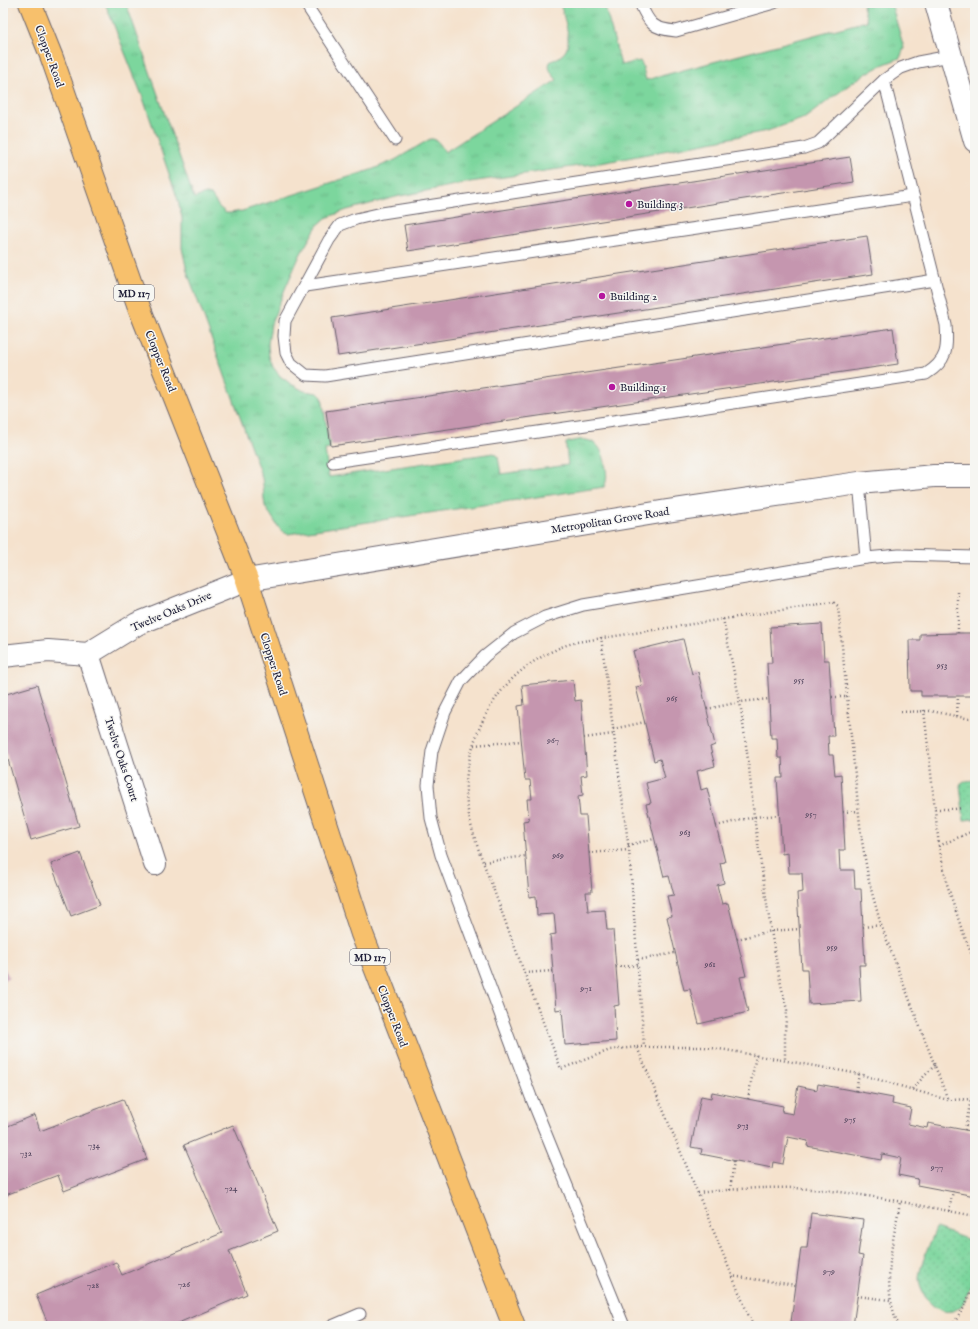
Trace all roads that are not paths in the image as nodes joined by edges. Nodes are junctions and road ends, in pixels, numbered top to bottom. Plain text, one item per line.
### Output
1 (30, 3) edge
2 (305, 3) edge
3 (640, 3) edge
4 (774, 3) edge
5 (936, 3) edge
6 (950, 56) junction
7 (884, 80) junction
8 (396, 140) dead end
9 (975, 140) edge
10 (913, 196) junction
11 (935, 280) junction
12 (305, 286) junction
13 (333, 462) dead end
14 (975, 476) edge
15 (859, 483) junction
16 (975, 556) edge
17 (866, 558) junction
18 (247, 580) junction
19 (88, 654) junction
20 (3, 656) edge
21 (155, 864) dead end
22 (360, 1314) dead end
23 (332, 1326) edge
24 (514, 1326) edge
25 (624, 1326) edge

1 - 18 main road, Clopper Road / MD 117
2 - 8 lane
3 - 4 lane
5 - 6 street
6 - 7 lane
6 - 9 street
7 - 10 lane
7 - 12 lane
10 - 11 lane
10 - 12 lane
11 - 12 lane
11 - 13 lane
14 - 15 street, Metropolitan Grove Road
15 - 17 lane
15 - 18 street, Metropolitan Grove Road
16 - 17 lane
17 - 25 lane
18 - 19 street, Twelve Oaks Drive
18 - 24 main road, Clopper Road / MD 117
19 - 20 street
19 - 21 street, Twelve Oaks Court
22 - 23 lane

